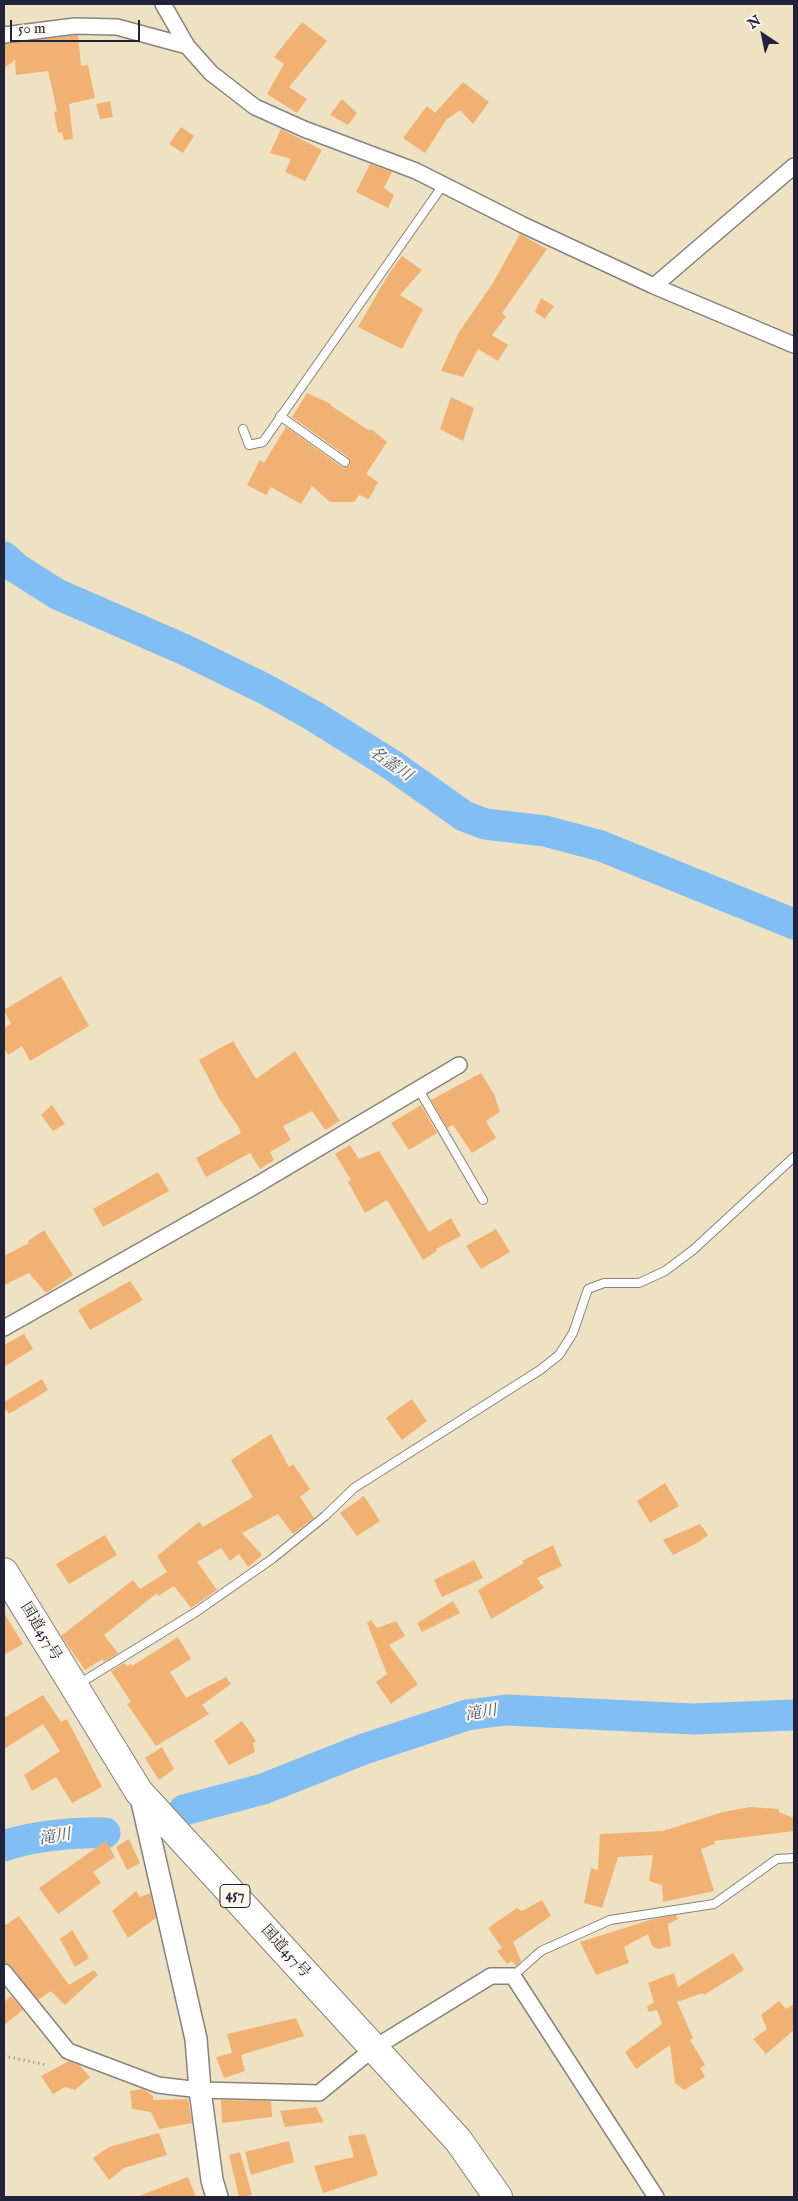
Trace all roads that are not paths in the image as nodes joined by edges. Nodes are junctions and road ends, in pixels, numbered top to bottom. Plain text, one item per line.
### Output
1 (163, 4) edge
2 (4, 35) edge
3 (187, 46) junction
4 (794, 166) edge
5 (443, 185) junction
6 (654, 286) junction
7 (794, 345) edge
8 (280, 416) junction
9 (243, 429) dead end
10 (345, 462) dead end
11 (459, 1065) dead end
12 (419, 1090) junction
13 (794, 1157) edge
14 (483, 1200) dead end
15 (4, 1328) edge
16 (4, 1572) edge
17 (74, 1687) junction
18 (139, 1792) junction
19 (794, 1858) edge
20 (4, 1972) edge
21 (513, 1976) junction
22 (374, 2048) junction
23 (200, 2090) junction
24 (217, 2197) edge
25 (498, 2197) edge
26 (656, 2197) edge

1 - 3 street
2 - 3 street
3 - 5 street
4 - 6 street
5 - 6 street
5 - 8 lane
6 - 7 street
8 - 9 lane
8 - 10 lane
11 - 12 street
12 - 14 lane
12 - 15 street
13 - 17 lane
16 - 17 highway, 国道457号 / 457
17 - 18 highway, 国道457号 / 457
18 - 22 highway, 国道457号 / 457
18 - 23 street
19 - 21 lane
20 - 23 street
21 - 22 street
21 - 26 street
22 - 23 street
22 - 25 highway, 国道457号 / 457
23 - 24 street

